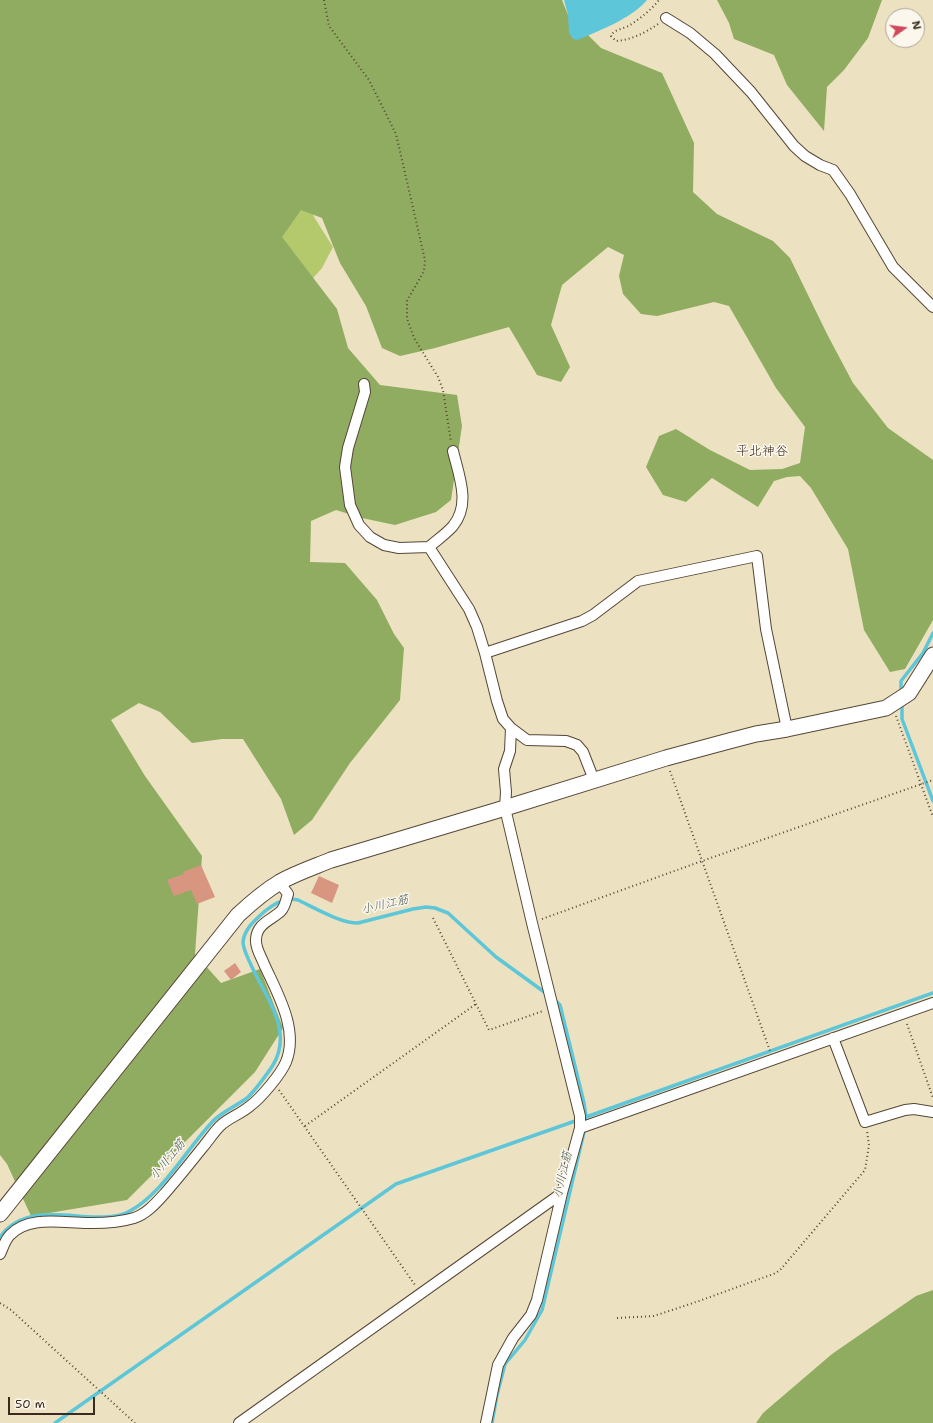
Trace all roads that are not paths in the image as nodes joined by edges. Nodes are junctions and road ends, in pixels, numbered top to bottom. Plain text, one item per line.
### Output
1 (666, 18) road end
2 (933, 307) edge
3 (364, 384) dead end
4 (453, 451) road end
5 (429, 547) junction
6 (485, 653) junction
7 (933, 655) edge
8 (511, 728) junction
9 (787, 729) junction
10 (594, 780) junction
11 (505, 808) junction
12 (284, 888) junction
13 (933, 1003) edge
14 (833, 1038) junction
15 (933, 1112) edge
16 (582, 1124) junction
17 (562, 1193) junction
18 (0, 1214) edge
19 (0, 1254) edge
20 (239, 1423) edge
21 (486, 1423) edge

1 - 2 street
3 - 5 street
4 - 5 street
5 - 6 street
6 - 8 street
6 - 9 street
7 - 9 street
8 - 10 street
8 - 11 street
9 - 10 street
10 - 11 street
11 - 12 street
11 - 16 street
12 - 18 street
12 - 19 street
13 - 14 street
14 - 15 street
14 - 16 street
16 - 17 street
17 - 20 street
17 - 21 street

